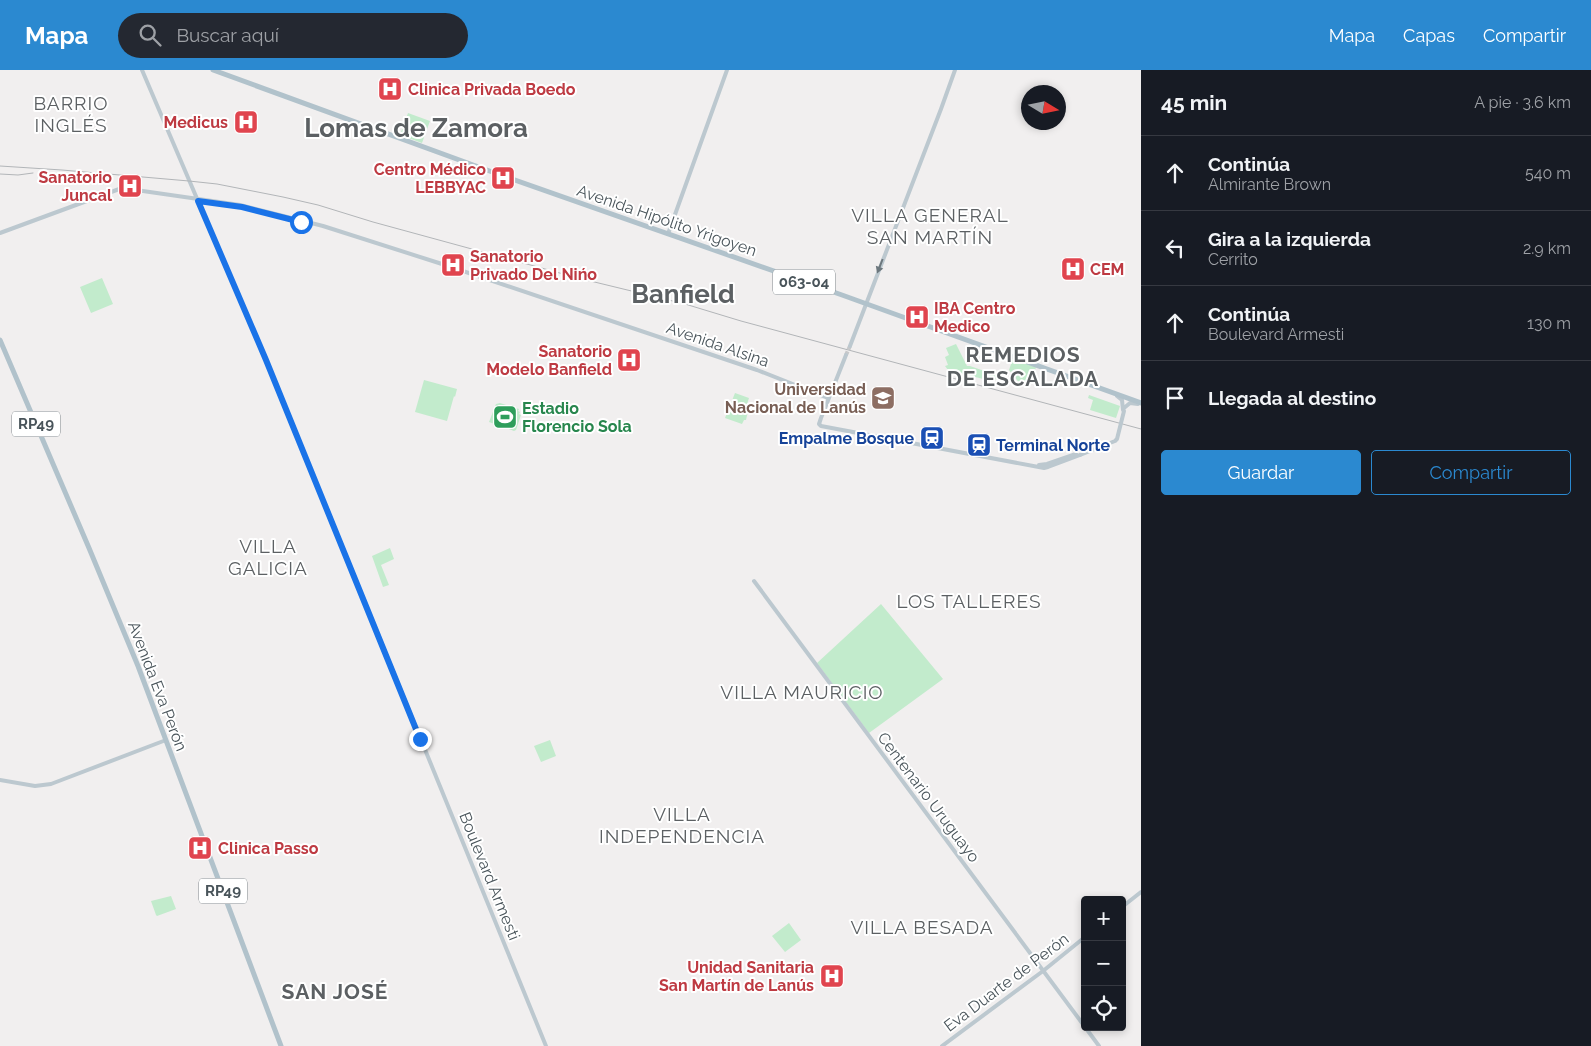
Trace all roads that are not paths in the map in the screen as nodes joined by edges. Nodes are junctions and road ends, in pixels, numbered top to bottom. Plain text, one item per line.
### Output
1 (142, 70) edge
2 (213, 70) edge
3 (218, 70) edge
4 (727, 70) edge
5 (954, 70) edge
6 (197, 200) junction
7 (669, 233) junction
8 (0, 234) edge
9 (866, 302) junction
10 (0, 340) edge
11 (850, 346) tunnel mouth
12 (846, 355) tunnel mouth
13 (1107, 390) junction
14 (828, 399) junction
15 (1141, 404) edge
16 (1123, 410) junction
17 (1080, 454) junction
18 (754, 580) dead end
19 (166, 740) junction
20 (0, 780) edge
21 (1141, 892) edge
22 (1126, 904) edge
23 (1081, 941) edge
24 (1043, 971) junction
25 (1081, 1022) edge
26 (1088, 1031) edge
27 (281, 1046) edge
28 (546, 1046) edge
29 (942, 1046) edge
30 (1099, 1046) edge

1 - 6 main road, Boulevard Armesti
2 - 7 main road, Avenida Hipólito Yrigoyen / 063-04
3 - 7 main road, Avenida Hipólito Yrigoyen / 063-04
4 - 7 main road
5 -> 9 main road
6 - 8 main road, Avenida Alsina
6 - 14 main road, Avenida Alsina
6 - 28 main road, Boulevard Armesti
7 - 9 main road, Avenida Hipólito Yrigoyen / 063-04
9 - 11 main road
9 - 13 main road, Avenida Hipólito Yrigoyen
9 - 15 main road, Avenida Hipólito Yrigoyen
10 - 19 main road, Avenida Eva Perón / RP49
12 - 14 main road
13 - 15 main road, Avenida Hipólito Yrigoyen
13 - 16 main road
14 - 17 main road
15 - 16 main road
15 - 17 main road, bridge
16 - 17 main road, bridge
18 - 24 main road, Centenario Uruguayo
19 - 20 main road
19 - 27 main road, Avenida Eva Perón / RP49
21 - 22 main road
23 - 24 main road, Eva Duarte de Perón
24 - 25 main road, Centenario Uruguayo
24 - 29 main road, Eva Duarte de Perón
26 - 30 main road, Centenario Uruguayo

